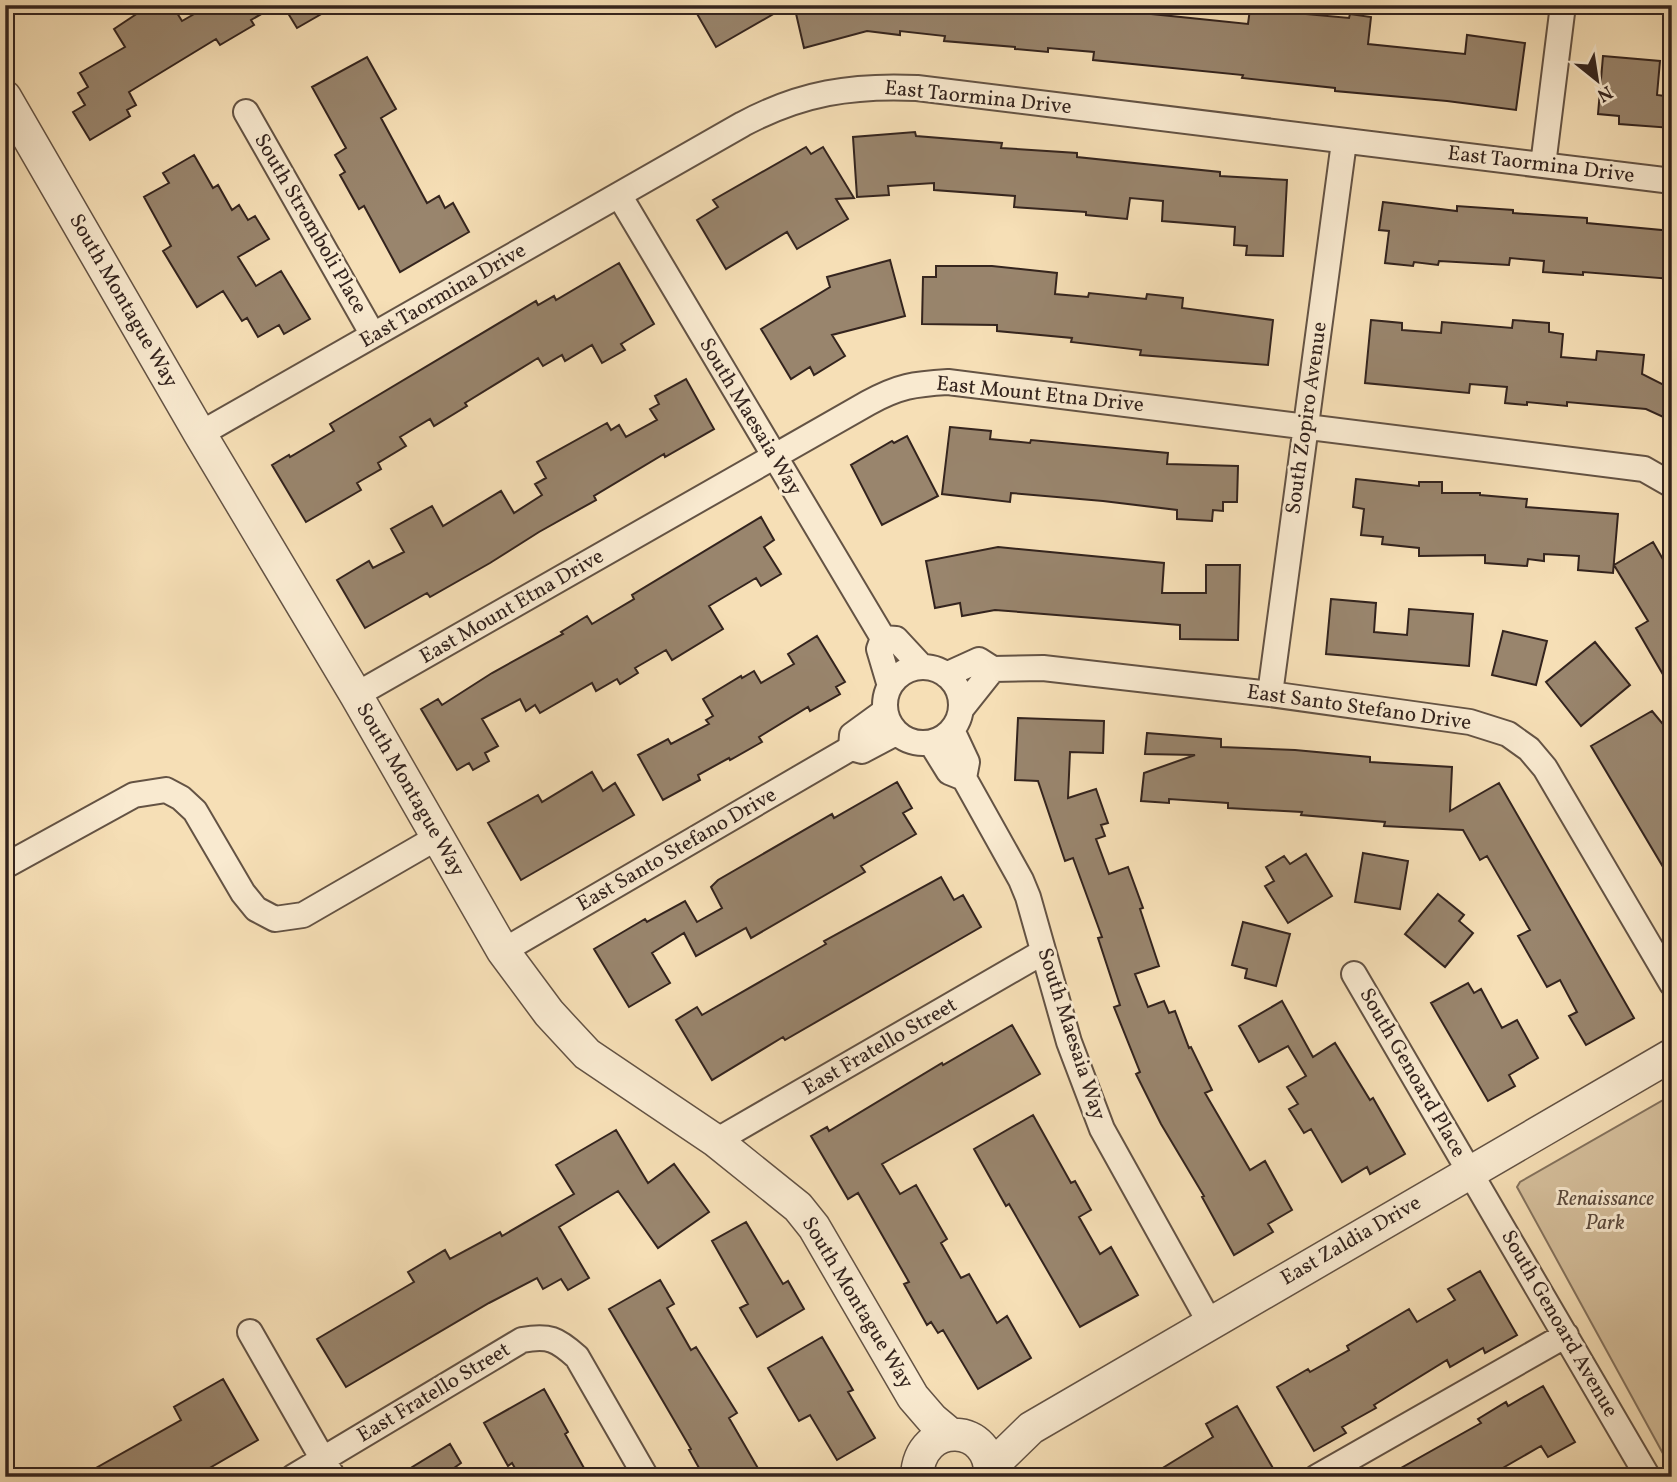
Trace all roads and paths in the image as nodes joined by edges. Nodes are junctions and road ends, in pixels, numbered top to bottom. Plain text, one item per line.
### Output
1 (1563, 5) edge
2 (5, 97) edge
3 (246, 112) dead end
4 (1344, 142) junction
5 (1543, 165) junction
6 (1672, 181) edge
7 (619, 195) junction
8 (373, 335) junction
9 (1306, 427) junction
10 (200, 434) junction
11 (774, 457) junction
12 (1672, 485) edge
13 (883, 638) junction
14 (922, 667) junction
15 (993, 669) junction
16 (946, 674) junction
17 (890, 686) junction
18 (1270, 694) junction
19 (356, 695) junction
20 (885, 711) junction
21 (948, 727) junction
22 (896, 733) junction
23 (851, 748) junction
24 (438, 838) junction
25 (5, 866) edge
26 (503, 951) junction
27 (1042, 952) junction
28 (1354, 974) dead end
29 (1672, 984) edge
30 (1672, 1055) edge
31 (716, 1141) junction
32 (1470, 1172) junction
33 (1210, 1322) junction
34 (250, 1332) dead end
35 (1566, 1335) junction
36 (948, 1462) edge
37 (328, 1468) edge
38 (293, 1477) edge
39 (646, 1477) edge
40 (1317, 1477) edge
41 (1648, 1477) edge

1 - 5 street
2 - 10 street, South Montague Way
3 - 8 street, South Stromboli Place
4 - 5 street, East Taormina Drive
4 - 7 street, East Taormina Drive
4 - 9 street, South Zopiro Avenue
5 - 6 street, East Taormina Drive
7 - 8 street, East Taormina Drive
7 - 11 street, South Maesaia Way
8 - 10 street, East Taormina Drive
9 - 11 street, East Mount Etna Drive
9 - 12 street, East Mount Etna Drive
9 - 18 street, South Zopiro Avenue
10 - 19 street, South Montague Way
11 - 13 street, South Maesaia Way
11 - 19 street, East Mount Etna Drive
13 - 14 street, South Maesaia Way
13 - 17 street, South Maesaia Way
14 - 16 street
14 - 17 street
15 - 16 street, East Santo Stefano Drive
15 - 18 street, East Santo Stefano Drive
15 - 21 street
16 - 21 street
17 - 20 street
18 - 29 street, East Santo Stefano Drive
19 - 24 street, South Montague Way
20 - 22 street
20 - 23 street, East Santo Stefano Drive
21 - 22 street
21 - 27 street, South Maesaia Way
22 - 23 street, East Santo Stefano Drive
23 - 26 street, East Santo Stefano Drive
24 - 25 street
24 - 26 street, South Montague Way
26 - 31 street, South Montague Way
27 - 31 street, East Fratello Street
27 - 33 street, South Maesaia Way
28 - 32 street, South Genoard Place
30 - 32 street, East Zaldia Drive
31 - 36 street, South Montague Way
32 - 33 street, East Zaldia Drive
32 - 35 street, South Genoard Avenue
33 - 36 street, East Zaldia Drive
34 - 37 street
35 - 40 street
35 - 41 street, South Genoard Avenue
37 - 38 street, East Fratello Street
37 - 39 street, East Fratello Street

